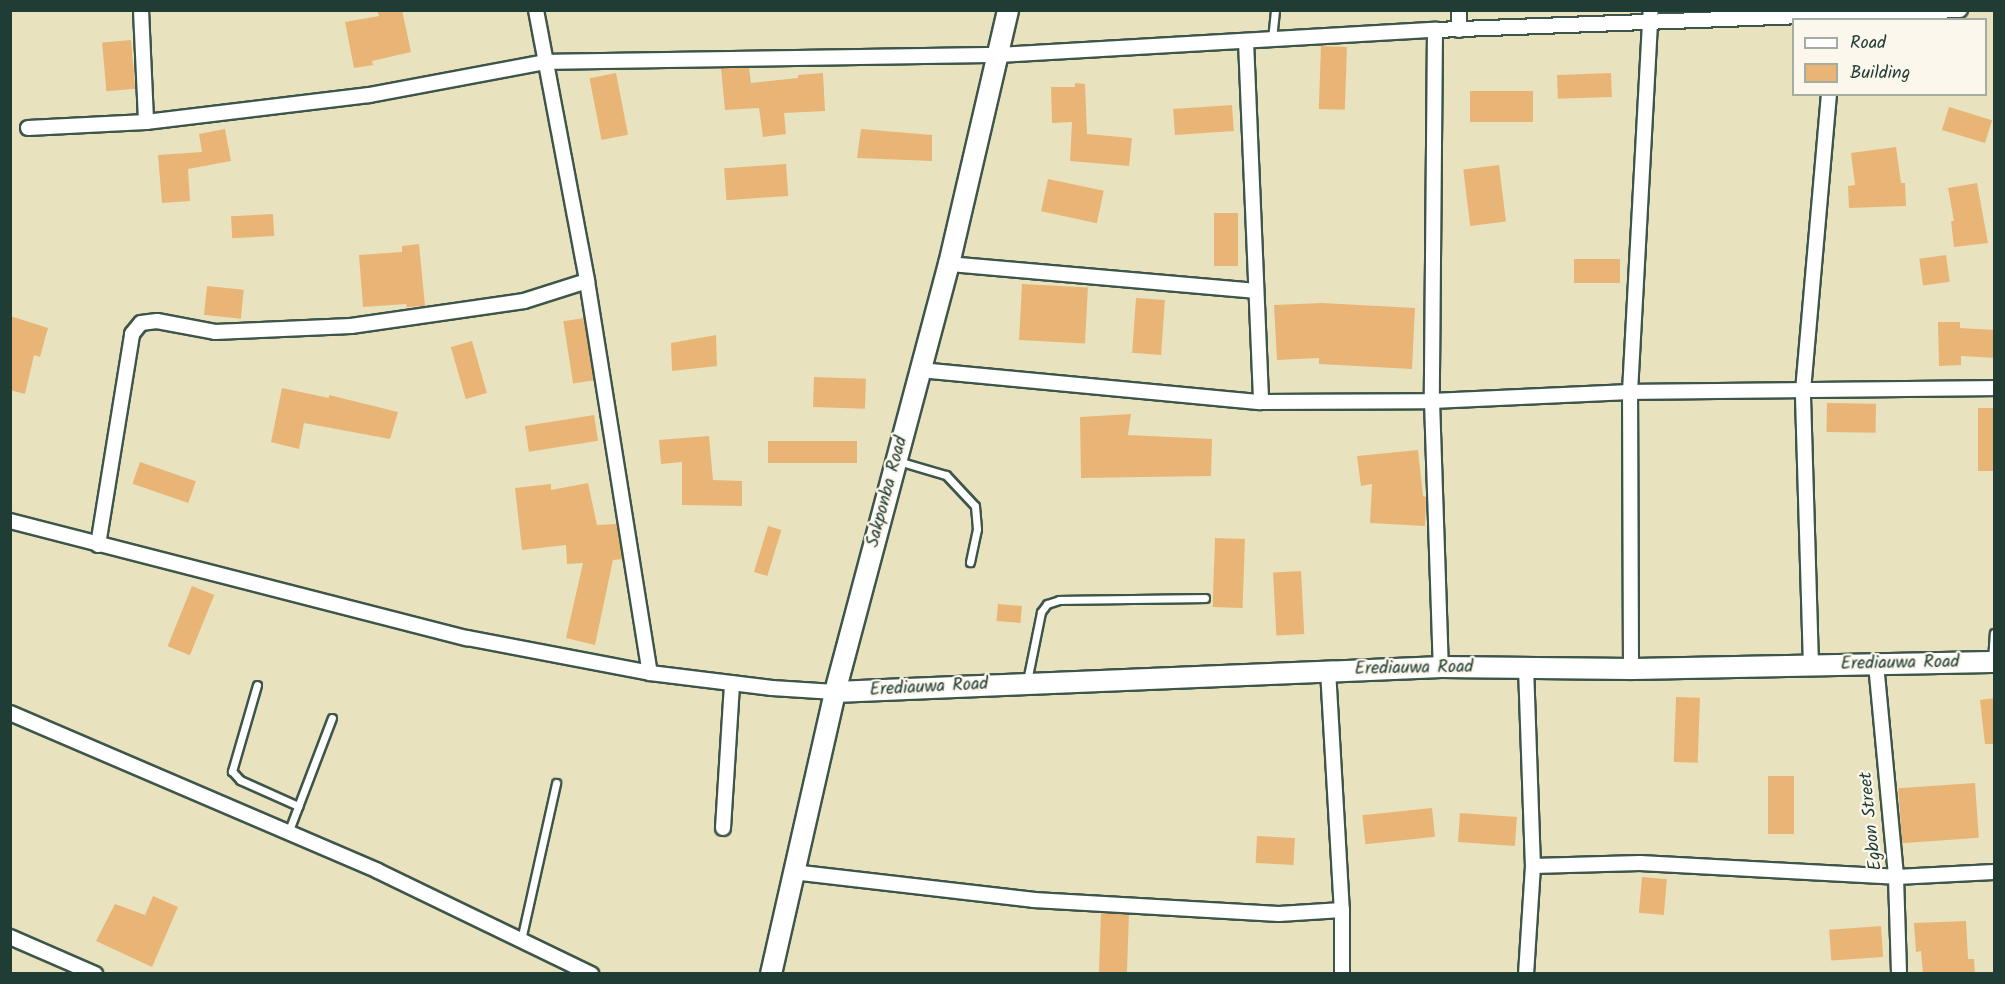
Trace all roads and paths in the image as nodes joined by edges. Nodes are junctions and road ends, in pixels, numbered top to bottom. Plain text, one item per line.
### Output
1 (141, 10) edge
2 (536, 10) edge
3 (1008, 10) edge
4 (1275, 10) edge
5 (1459, 10) edge
6 (1960, 10) edge
7 (1836, 14) edge
8 (1651, 16) edge
9 (1435, 30) junction
10 (1459, 30) junction
11 (1272, 39) junction
12 (1246, 41) junction
13 (997, 55) junction
14 (546, 62) junction
15 (1829, 96) edge
16 (146, 122) junction
17 (28, 128) dead end
18 (949, 264) junction
19 (587, 281) junction
20 (1257, 291) junction
21 (920, 370) junction
22 (1995, 388) edge
23 (1803, 391) junction
24 (1630, 392) junction
25 (1432, 400) junction
26 (1261, 402) junction
27 (896, 460) junction
28 (10, 521) edge
29 (98, 545) junction
30 (970, 562) dead end
31 (1205, 598) dead end
32 (1995, 633) edge
33 (1993, 662) edge
34 (1876, 664) junction
35 (1812, 666) junction
36 (1441, 667) junction
37 (1526, 668) junction
38 (1631, 669) junction
39 (1329, 670) junction
40 (650, 673) junction
41 (732, 683) junction
42 (1027, 684) junction
43 (257, 685) dead end
44 (835, 692) junction
45 (10, 713) edge
46 (332, 718) dead end
47 (556, 783) dead end
48 (298, 806) junction
49 (723, 828) dead end
50 (288, 833) junction
51 (1533, 866) junction
52 (793, 872) junction
53 (1995, 872) edge
54 (1896, 877) junction
55 (1342, 910) junction
56 (10, 937) edge
57 (521, 940) junction
58 (95, 974) edge
59 (591, 974) edge
60 (771, 974) edge
61 (1342, 974) edge
62 (1526, 974) edge
63 (1899, 974) edge

1 - 16 street
2 - 14 street
3 - 13 street, Sakponba Road
4 - 11 lane
5 - 10 street
6 - 7 street
7 - 8 street
8 - 10 street
8 - 24 street
9 - 10 street
9 - 11 street
9 - 25 street
11 - 12 street
12 - 13 street
12 - 20 street
13 - 14 street
13 - 18 street, Sakponba Road
14 - 16 street
14 - 19 street
15 - 23 street
16 - 17 street
18 - 20 street
18 - 21 street, Sakponba Road
19 - 29 street
19 - 40 street
20 - 26 street
21 - 26 street
21 - 27 street, Sakponba Road
22 - 23 street
23 - 24 street
23 - 35 street
24 - 25 street
24 - 38 street
25 - 26 street
25 - 36 street
27 - 30 lane
27 - 44 street, Sakponba Road
28 - 29 street
29 - 40 street
31 - 42 lane
32 - 33 lane
33 - 34 street, Erediauwa Road
34 - 35 street, Erediauwa Road
34 - 54 street, Egbon Street
35 - 38 street, Erediauwa Road
36 - 37 street, Erediauwa Road
36 - 39 street, Erediauwa Road
37 - 38 street, Erediauwa Road
37 - 51 street
39 - 42 street, Erediauwa Road
39 - 55 street
40 - 41 street
41 - 44 street
41 - 49 street
42 - 44 street, Erediauwa Road
43 - 48 lane
44 - 52 street, Sakponba Road
45 - 50 street
46 - 48 lane
47 - 57 lane
48 - 50 lane
50 - 57 street
51 - 54 street
51 - 62 street
52 - 55 street
52 - 60 street, Sakponba Road
53 - 54 street
54 - 63 street, Egbon Street
55 - 61 street
56 - 58 street
57 - 59 street

